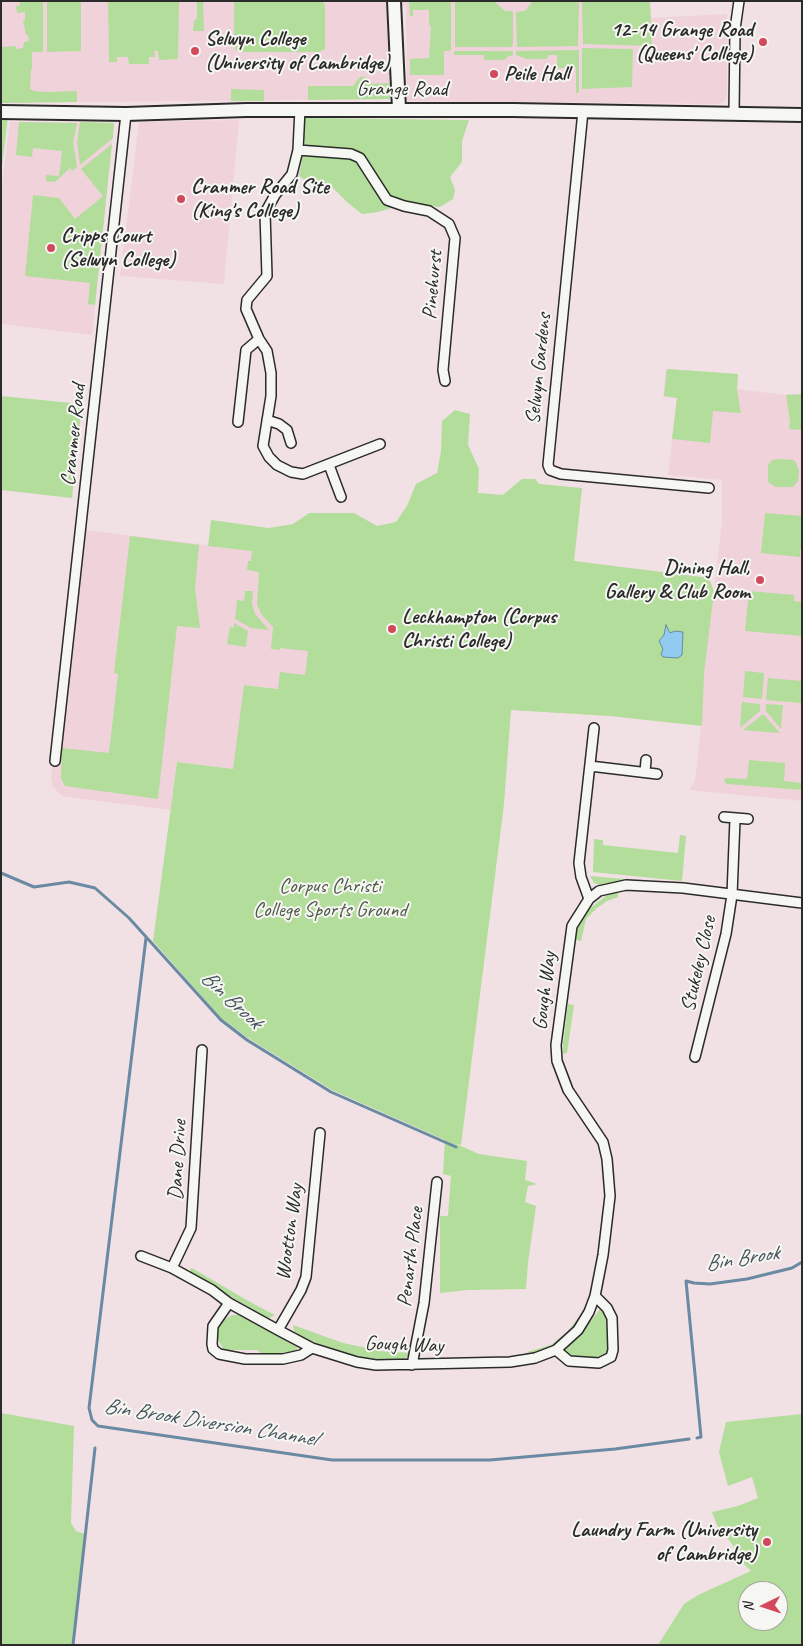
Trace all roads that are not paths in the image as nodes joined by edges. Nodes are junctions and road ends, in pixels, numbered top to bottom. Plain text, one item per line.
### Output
1 (394, 1) edge
2 (739, 1) edge
3 (300, 109) junction
4 (399, 109) junction
5 (583, 111) junction
6 (1, 112) edge
7 (126, 114) junction
8 (734, 114) junction
9 (802, 115) edge
10 (298, 150) junction
11 (259, 339) junction
12 (445, 381) dead end
13 (267, 420) junction
14 (238, 422) dead end
15 (291, 443) dead end
16 (380, 444) dead end
17 (328, 465) junction
18 (710, 488) dead end
19 (341, 497) dead end
20 (594, 728) dead end
21 (55, 760) dead end
22 (646, 760) dead end
23 (590, 766) junction
24 (645, 772) junction
25 (657, 774) dead end
26 (724, 817) dead end
27 (735, 819) junction
28 (748, 819) dead end
29 (732, 895) junction
30 (589, 899) junction
31 (802, 903) edge
32 (202, 1050) dead end
33 (695, 1057) dead end
34 (320, 1133) dead end
35 (437, 1182) dead end
36 (142, 1256) dead end
37 (172, 1268) junction
38 (595, 1296) junction
39 (229, 1302) junction
40 (278, 1330) junction
41 (312, 1348) junction
42 (556, 1350) junction
43 (412, 1365) junction

1 - 4 street
2 - 8 street
3 - 4 street, Grange Road
3 - 7 street, Grange Road
3 - 10 street
4 - 5 street, Grange Road
5 - 8 street, Grange Road
5 - 18 street, Selwyn Gardens
6 - 7 street, Grange Road
7 - 21 street, Cranmer Road
8 - 9 street, Grange Road
10 - 11 street
10 - 12 street, Pinehurst
11 - 13 street
11 - 14 street
13 - 15 street
13 - 17 street
16 - 17 street
17 - 19 street
20 - 23 street
22 - 24 street
23 - 24 street
23 - 30 street
24 - 25 street
26 - 27 street
27 - 28 street
27 - 29 street, Stukeley Close
29 - 30 street
29 - 31 street
29 - 33 street, Stukeley Close
30 - 38 street, Gough Way
32 - 37 street, Dane Drive
34 - 40 street, Wootton Way
35 - 43 street, Penarth Place
36 - 37 street, Gough Way
37 - 39 street, Gough Way
38 - 42 street, Gough Way
38 - 42 street
39 - 40 street, Gough Way
39 - 41 street
40 - 41 street, Gough Way
41 - 43 street, Gough Way
42 - 43 street, Gough Way

